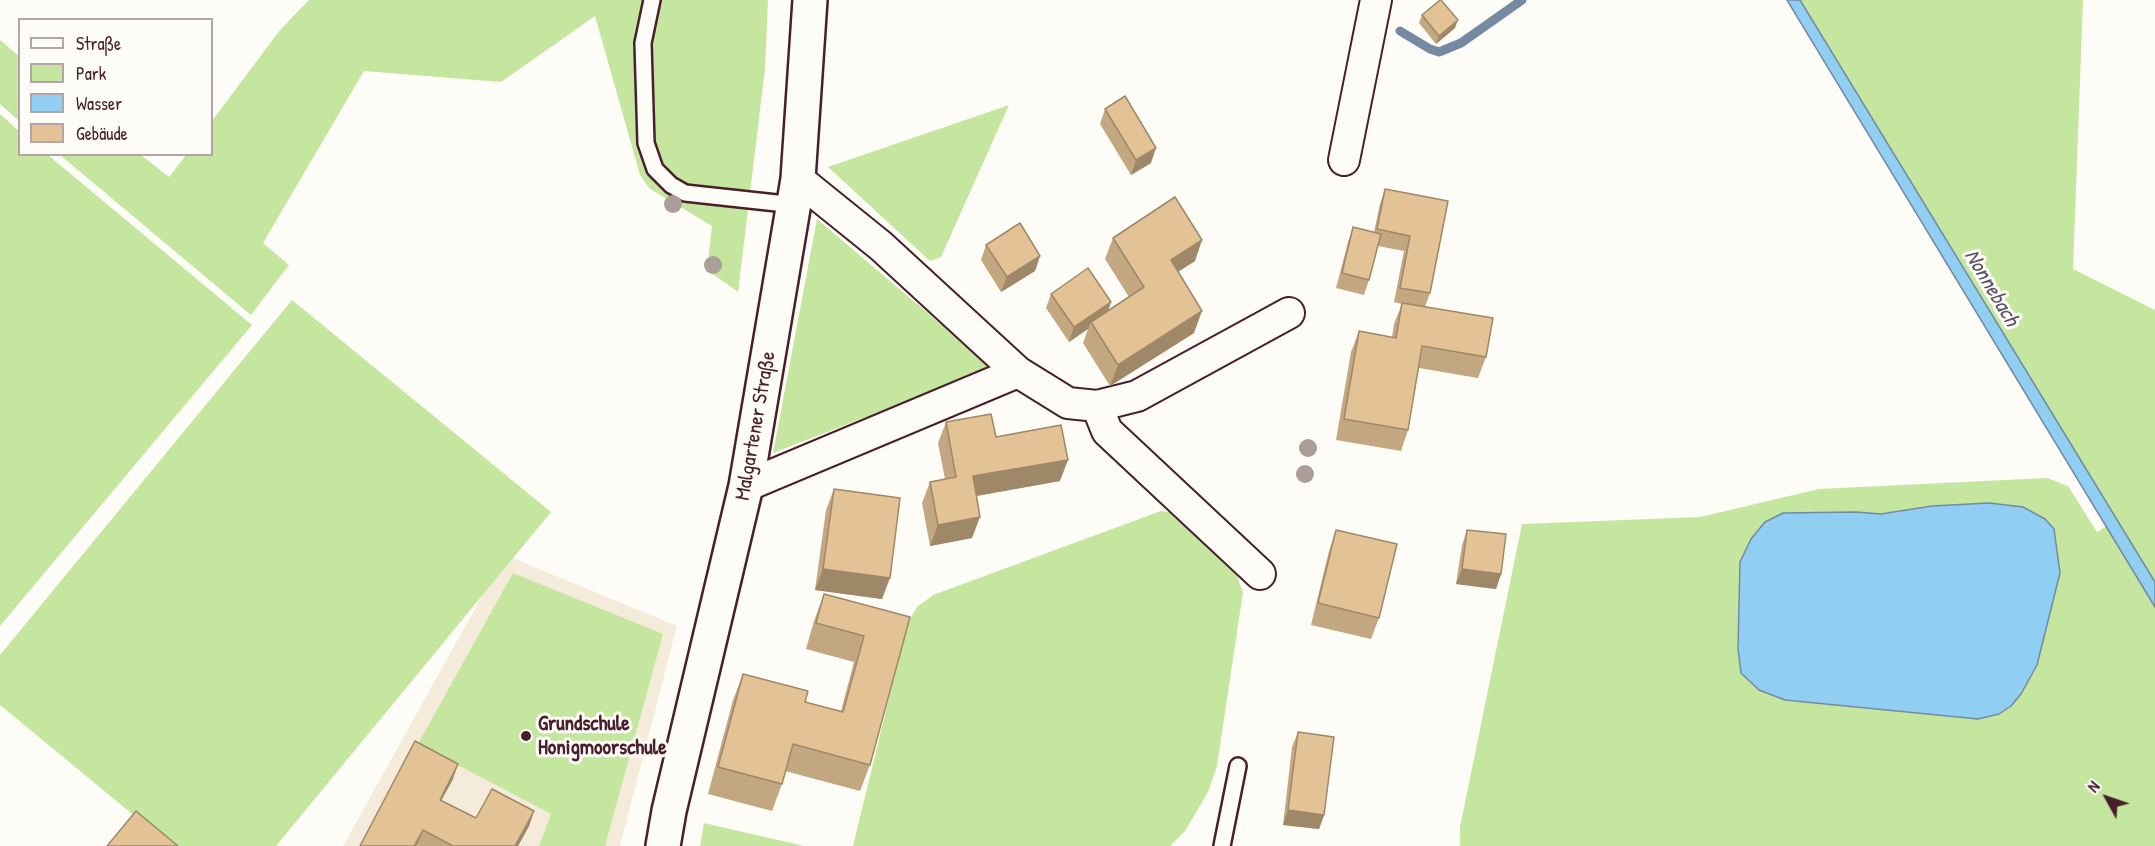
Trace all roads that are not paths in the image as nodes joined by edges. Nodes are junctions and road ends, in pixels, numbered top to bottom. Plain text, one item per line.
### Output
1 (652, 0) edge
2 (810, 0) edge
3 (1376, 0) edge
4 (1344, 160) dead end
5 (796, 192) junction
6 (1288, 313) dead end
7 (1018, 372) junction
8 (1097, 406) junction
9 (747, 486) junction
10 (1260, 574) dead end
11 (1238, 766) dead end
12 (663, 846) edge
13 (1222, 846) edge

1 - 5 lane
2 - 5 street, Malgartener Straße
3 - 4 street
5 - 7 street
5 - 9 street, Malgartener Straße
6 - 8 street
7 - 8 street
7 - 9 street
8 - 10 street
9 - 12 street, Malgartener Straße
11 - 13 lane

